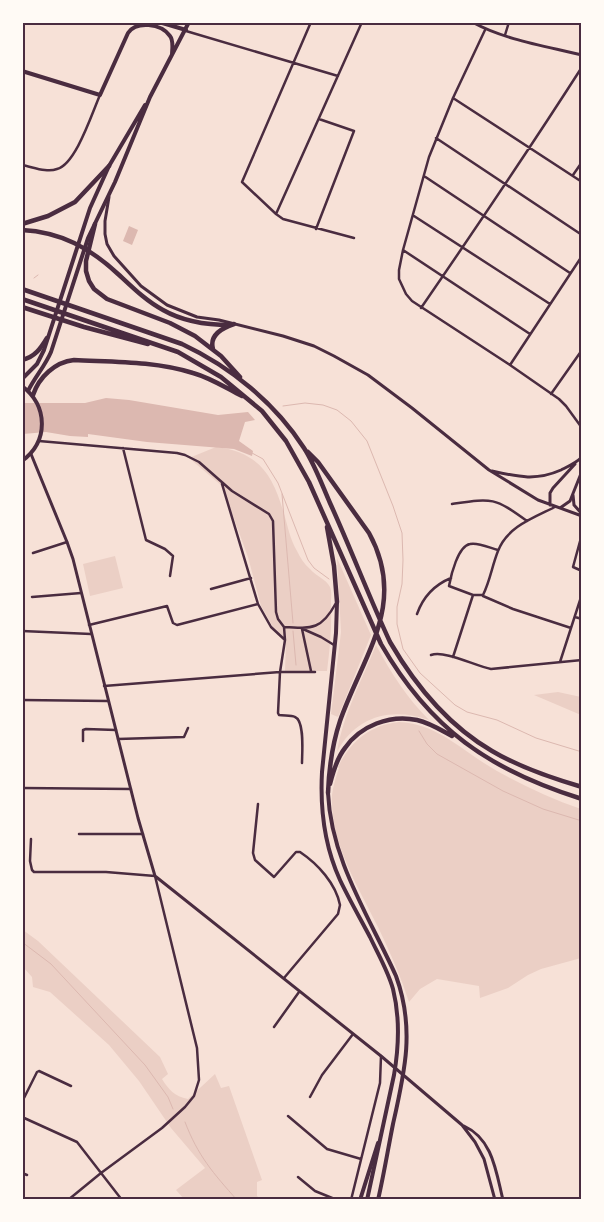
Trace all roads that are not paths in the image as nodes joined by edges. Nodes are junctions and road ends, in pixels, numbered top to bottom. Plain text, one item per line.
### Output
1 (159, 22) edge
2 (189, 22) edge
3 (311, 22) edge
4 (362, 22) edge
5 (472, 22) edge
6 (509, 22) edge
7 (130, 23) edge
8 (132, 28) junction
9 (186, 30) junction
10 (485, 30) junction
11 (504, 36) junction
12 (582, 55) edge
13 (171, 58) junction
14 (294, 62) junction
15 (582, 67) edge
16 (22, 72) edge
17 (338, 76) junction
18 (100, 96) junction
19 (150, 97) junction
20 (453, 98) junction
21 (318, 119) junction
22 (436, 138) junction
23 (530, 148) junction
24 (582, 162) edge
25 (22, 164) edge
26 (109, 166) junction
27 (424, 176) junction
28 (572, 176) junction
29 (582, 182) edge
30 (506, 184) junction
31 (109, 194) junction
32 (276, 214) junction
33 (414, 216) junction
34 (485, 216) junction
35 (22, 224) edge
36 (95, 224) junction
37 (316, 228) junction
38 (22, 230) edge
39 (582, 235) edge
40 (354, 238) dead end
41 (462, 246) junction
42 (403, 250) junction
43 (582, 256) edge
44 (570, 273) junction
45 (443, 276) junction
46 (22, 289) edge
47 (22, 299) edge
48 (550, 304) junction
49 (22, 307) edge
50 (421, 308) junction
51 (234, 324) junction
52 (530, 334) junction
53 (47, 338) junction
54 (162, 346) junction
55 (213, 350) junction
56 (582, 350) edge
57 (22, 360) edge
58 (510, 365) junction
59 (22, 380) edge
60 (247, 384) junction
61 (22, 386) edge
62 (28, 391) junction
63 (552, 394) junction
64 (35, 398) junction
65 (250, 400) junction
66 (582, 428) edge
67 (39, 441) junction
68 (123, 448) junction
69 (305, 449) junction
70 (31, 454) junction
71 (582, 457) edge
72 (22, 461) edge
73 (578, 461) junction
74 (489, 470) junction
75 (582, 471) edge
76 (222, 483) junction
77 (573, 491) junction
78 (452, 504) dead end
79 (550, 505) junction
80 (555, 507) junction
81 (560, 509) junction
82 (582, 515) edge
83 (326, 518) junction
84 (528, 521) junction
85 (582, 534) edge
86 (67, 542) junction
87 (498, 550) junction
88 (33, 553) dead end
89 (582, 571) edge
90 (170, 576) dead end
91 (251, 578) junction
92 (451, 578) junction
93 (210, 589) dead end
94 (81, 593) junction
95 (582, 594) edge
96 (473, 595) junction
97 (483, 595) junction
98 (32, 597) dead end
99 (337, 602) junction
100 (258, 604) junction
101 (416, 614) dead end
102 (574, 617) junction
103 (582, 619) edge
104 (89, 625) junction
105 (284, 627) junction
106 (302, 628) junction
107 (571, 628) junction
108 (22, 632) edge
109 (91, 634) junction
110 (286, 640) junction
111 (335, 645) junction
112 (431, 655) dead end
113 (453, 658) junction
114 (582, 660) edge
115 (560, 662) junction
116 (280, 672) junction
117 (104, 686) junction
118 (22, 700) edge
119 (109, 700) junction
120 (188, 728) dead end
121 (116, 730) junction
122 (118, 738) junction
123 (458, 738) junction
124 (83, 741) dead end
125 (302, 763) dead end
126 (22, 788) edge
127 (582, 788) edge
128 (132, 789) junction
129 (328, 793) junction
130 (582, 800) edge
131 (258, 804) dead end
132 (79, 834) dead end
133 (143, 834) junction
134 (31, 840) dead end
135 (155, 876) junction
136 (283, 979) junction
137 (299, 992) junction
138 (274, 1027) dead end
139 (353, 1034) junction
140 (381, 1056) junction
141 (71, 1086) dead end
142 (310, 1097) dead end
143 (22, 1102) edge
144 (288, 1116) dead end
145 (22, 1117) edge
146 (384, 1122) junction
147 (462, 1125) junction
148 (361, 1159) junction
149 (22, 1173) edge
150 (101, 1173) junction
151 (27, 1175) dead end
152 (298, 1178) dead end
153 (373, 1178) junction
154 (382, 1181) junction
155 (68, 1200) edge
156 (122, 1200) edge
157 (337, 1200) edge
158 (351, 1200) edge
159 (360, 1200) edge
160 (367, 1200) edge
161 (378, 1200) edge
162 (496, 1200) edge
163 (503, 1200) edge

1 - 9 main road
2 - 9 main road
3 - 14 street
4 - 17 street
5 - 10 street
6 - 11 street
7 - 8 main road
8 - 13 main road
8 - 18 main road
9 - 13 main road
9 - 14 street
10 - 11 street
10 - 20 street
11 - 12 street
13 - 19 main road
14 - 17 street
14 - 32 street
15 - 23 street
16 - 18 main road
17 - 21 street
18 - 25 street
19 - 26 main road
19 - 31 main road
20 - 22 street
20 - 23 street
21 - 32 street
21 - 37 street
22 - 27 street
22 - 30 street
23 - 28 street
23 - 30 street
24 - 28 street
26 - 35 highway
26 - 53 main road
27 - 33 street
27 - 34 street
28 - 29 street
30 - 34 street
30 - 39 street
31 - 36 main road
31 - 51 street
32 - 37 street
33 - 41 street
33 - 42 street
34 - 41 street
34 - 44 street
36 - 55 highway
36 - 62 main road
37 - 40 street
38 - 51 highway
41 - 45 street
41 - 48 street
42 - 45 street
42 - 50 street
43 - 44 street
44 - 48 street
45 - 50 street
45 - 52 street
46 - 60 highway
47 - 54 highway
48 - 52 street
49 - 54 highway
50 - 58 street
51 - 55 highway
51 - 74 street
52 - 58 street
53 - 57 highway
53 - 59 main road
54 - 65 highway
55 - 60 highway
56 - 63 street
58 - 63 street
60 - 69 highway
61 - 62 main road
62 - 64 main road
63 - 66 street
64 - 65 highway
64 - 67 main road
65 - 83 highway
67 - 68 street
67 - 70 main road
68 - 76 street
68 - 90 street
69 - 127 highway
69 - 129 highway
70 - 72 main road
70 - 86 street
71 - 73 street
73 - 74 street
73 - 79 street
74 - 79 street
75 - 77 street
76 - 91 street
76 - 105 street
77 - 81 street
77 - 82 street
78 - 84 street
79 - 80 street
80 - 81 street
80 - 84 street
81 - 82 street
83 - 99 highway
83 - 123 highway
84 - 87 street
85 - 89 street
86 - 88 street
86 - 94 street
87 - 92 street
87 - 97 street
91 - 93 street
91 - 100 street
92 - 96 street
92 - 101 street
94 - 98 street
94 - 104 street
95 - 102 street
96 - 97 street
96 - 113 street
97 - 107 street
99 - 106 street
99 - 111 main road
100 - 104 street
100 - 110 street
102 - 103 street
102 - 107 street
104 - 109 street
105 - 106 street
105 - 110 street
106 - 111 street
106 - 116 street
107 - 115 street
108 - 109 street
109 - 117 street
110 - 116 street
111 - 146 main road
112 - 113 street
113 - 115 street
114 - 115 street
116 - 117 street
116 - 125 street
117 - 119 street
118 - 119 street
119 - 121 street
120 - 122 street
121 - 122 street
121 - 124 street
122 - 128 street
123 - 129 highway
123 - 130 highway
126 - 128 street
128 - 133 street
129 - 154 main road
131 - 136 street
132 - 133 street
133 - 135 street
134 - 135 street
135 - 136 street
135 - 150 street
136 - 137 street
137 - 138 street
137 - 139 street
139 - 140 street
139 - 142 street
140 - 147 street
140 - 148 street
141 - 143 street
144 - 148 street
145 - 150 street
146 - 153 main road
146 - 159 main road
147 - 162 street
147 - 163 street
148 - 158 street
149 - 151 street
150 - 155 street
150 - 156 street
152 - 157 street
153 - 154 main road
153 - 160 main road
154 - 161 main road

